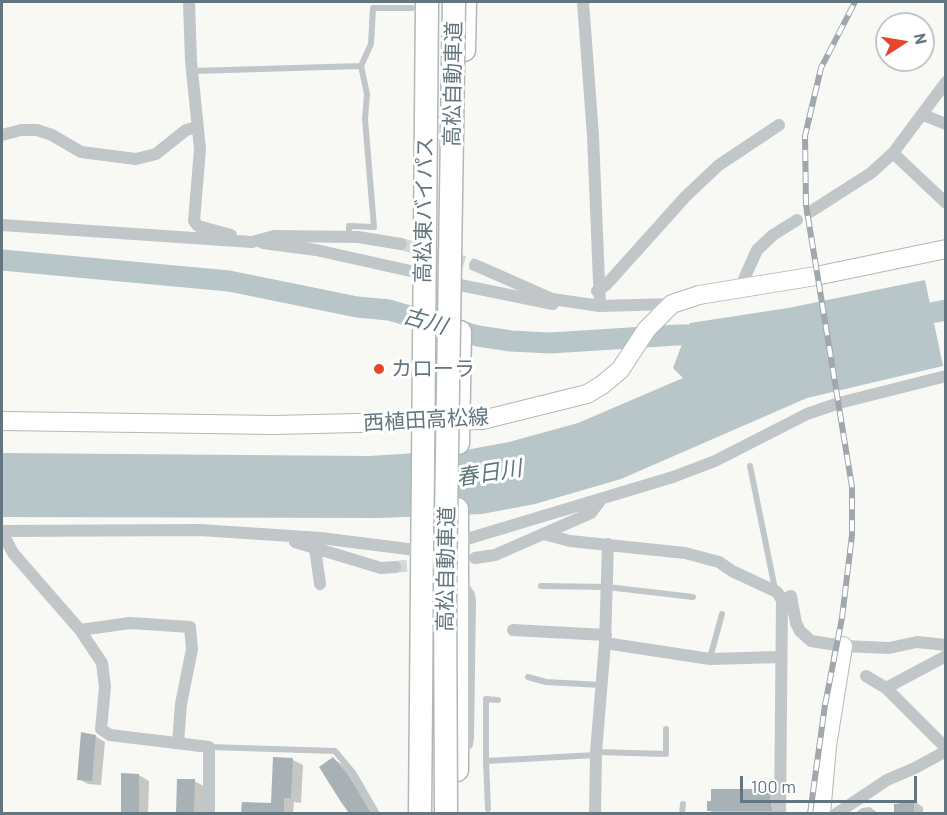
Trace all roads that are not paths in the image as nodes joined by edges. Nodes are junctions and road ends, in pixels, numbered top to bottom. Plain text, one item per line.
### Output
1 (189, 2) edge
2 (441, 2) edge
3 (454, 2) edge
4 (465, 2) edge
5 (583, 2) edge
6 (419, 5) edge
7 (361, 66) junction
8 (194, 72) junction
9 (945, 82) edge
10 (923, 115) junction
11 (945, 124) edge
12 (779, 125) dead end
13 (197, 127) junction
14 (2, 135) edge
15 (893, 153) junction
16 (945, 203) edge
17 (810, 212) dead end
18 (797, 220) dead end
19 (5, 224) edge
20 (349, 237) junction
21 (237, 241) junction
22 (252, 242) junction
23 (401, 244) tunnel mouth
24 (945, 249) edge
25 (475, 265) tunnel mouth
26 (423, 278) junction
27 (460, 288) junction
28 (744, 288) junction
29 (597, 291) junction
30 (583, 305) junction
31 (600, 306) junction
32 (666, 308) junction
33 (945, 376) edge
34 (2, 421) edge
35 (458, 429) junction
36 (425, 430) junction
37 (750, 466) dead end
38 (600, 501) junction
39 (2, 531) edge
40 (544, 534) junction
41 (281, 537) junction
42 (457, 538) junction
43 (423, 543) junction
44 (608, 544) junction
45 (315, 548) junction
46 (475, 558) dead end
47 (394, 567) tunnel mouth
48 (320, 584) dead end
49 (542, 586) dead end
50 (607, 587) junction
51 (779, 596) junction
52 (693, 597) dead end
53 (722, 614) dead end
54 (80, 630) junction
55 (513, 630) dead end
56 (605, 639) junction
57 (945, 645) edge
58 (843, 646) junction
59 (945, 656) edge
60 (780, 657) junction
61 (710, 659) junction
62 (866, 676) dead end
63 (528, 677) dead end
64 (601, 685) junction
65 (886, 688) junction
66 (498, 700) dead end
67 (666, 729) dead end
68 (178, 743) junction
69 (209, 747) junction
70 (945, 749) edge
71 (596, 754) junction
72 (486, 761) junction
73 (683, 804) dead end
74 (488, 809) dead end
75 (209, 813) edge
76 (377, 813) edge
77 (420, 813) edge
78 (434, 813) edge
79 (446, 813) edge
80 (457, 813) edge
81 (595, 813) edge
82 (605, 813) edge
83 (682, 813) edge
84 (780, 813) edge
85 (821, 813) edge
86 (836, 813) edge

1 - 8 street
2 - 78 highway, 高松自動車道
3 - 79 highway, 高松自動車道, bridge
4 - 27 highway, 高松東バイパス
5 - 29 street
6 - 7 lane
6 - 26 highway, 高松東バイパス
7 - 8 lane
7 - 20 lane
8 - 13 street
9 - 10 street
10 - 11 street
10 - 15 street
12 - 29 street
13 - 14 street
13 - 21 street
15 - 16 street
15 - 17 street
18 - 28 street
19 - 21 street
20 - 22 street
20 - 23 street
21 - 22 street
22 - 26 street
24 - 28 main road
25 - 30 street
26 - 36 highway, 高松東バイパス
27 - 30 street
27 - 35 highway, 高松東バイパス
28 - 32 main road
29 - 31 street
30 - 31 street
31 - 32 street
32 - 35 main road, 西植田高松線
33 - 38 street
34 - 36 main road, 西植田高松線
35 - 36 main road, 西植田高松線
35 - 42 highway, 高松東バイパス
36 - 43 highway, 高松東バイパス
37 - 51 lane
38 - 40 street
38 - 42 street
39 - 41 street
39 - 54 street
40 - 44 street
40 - 46 street
41 - 43 street
41 - 45 street
42 - 80 highway, 高松東バイパス
43 - 77 highway, 高松東バイパス
44 - 50 street
44 - 51 street
45 - 47 street
45 - 48 street
49 - 50 lane
50 - 52 lane
50 - 56 street
51 - 58 street
51 - 60 street
53 - 61 lane
54 - 68 street
54 - 68 street
55 - 56 street
56 - 61 street
56 - 64 street
57 - 58 street
58 - 85 main road
59 - 65 street
60 - 61 street
60 - 84 street
62 - 65 street
63 - 64 lane
64 - 71 street
65 - 70 street
66 - 72 lane
67 - 71 lane
68 - 69 street
69 - 75 street
69 - 76 lane
70 - 86 street
71 - 72 lane
71 - 81 street
72 - 74 lane
73 - 83 lane
81 - 82 lane

